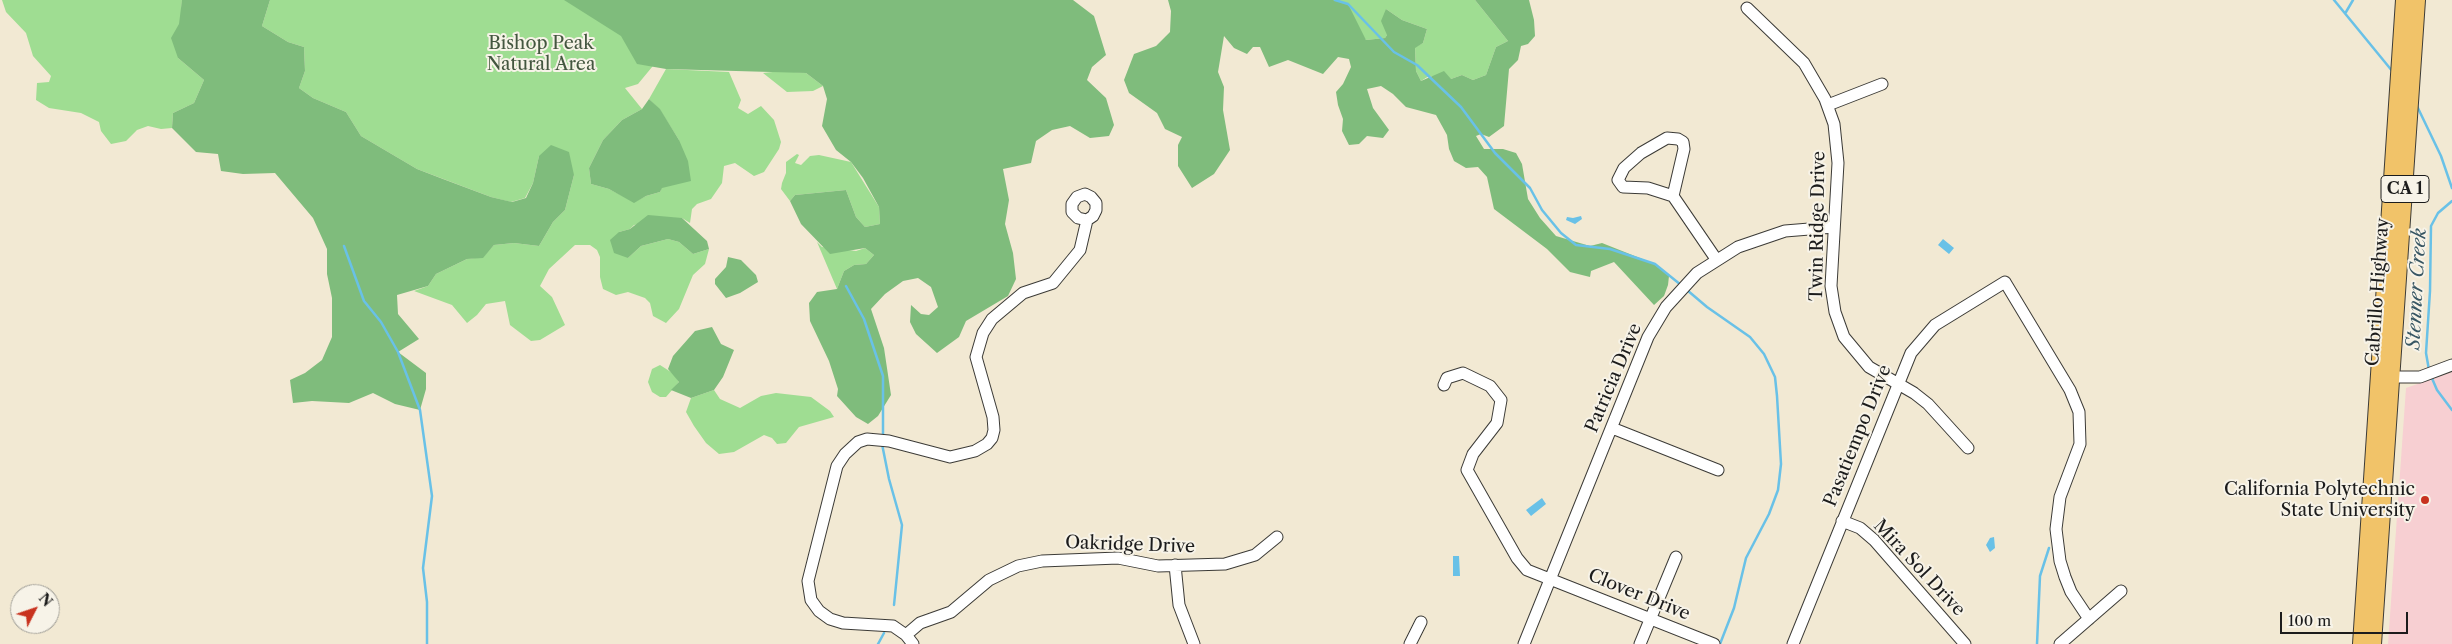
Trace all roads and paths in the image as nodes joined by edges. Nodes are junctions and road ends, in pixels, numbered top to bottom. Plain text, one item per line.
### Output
1 (2404, 0) edge
2 (2417, 0) edge
3 (1747, 8) dead end
4 (1882, 84) dead end
5 (1828, 105) junction
6 (1673, 196) junction
7 (1087, 220) dead end
8 (1834, 227) junction
9 (1716, 259) junction
10 (2452, 365) edge
11 (2385, 377) junction
12 (1898, 384) junction
13 (1444, 385) dead end
14 (1612, 428) junction
15 (1968, 448) dead end
16 (1718, 470) dead end
17 (1842, 521) junction
18 (1276, 537) dead end
19 (1676, 556) dead end
20 (1176, 565) junction
21 (1551, 578) junction
22 (2121, 591) dead end
23 (1651, 618) junction
24 (2089, 618) junction
25 (1421, 622) dead end
26 (906, 635) junction
27 (913, 644) edge
28 (1194, 644) edge
29 (1410, 644) edge
30 (1524, 644) edge
31 (1640, 644) edge
32 (1714, 644) edge
33 (1793, 644) edge
34 (1965, 644) edge
35 (2060, 644) edge
36 (2361, 644) edge
37 (2373, 644) edge

1 - 11 highway, Cabrillo Highway / CA 1
2 - 11 highway, Cabrillo Highway / CA 1
3 - 5 street, Twin Ridge Drive
4 - 5 street
5 - 8 street, Twin Ridge Drive
6 - 6 street
6 - 9 street
7 - 26 street
8 - 9 street, Patricia Drive
8 - 12 street, Twin Ridge Drive
9 - 14 street, Patricia Drive
10 - 11 street
11 - 36 highway, CA 1
11 - 37 highway, CA 1
12 - 15 street, Twin Ridge Drive
12 - 17 street, Pasatiempo Drive
12 - 24 street, Pasatiempo Drive
13 - 21 street, Clover Drive
14 - 16 street
14 - 21 street, Patricia Drive
17 - 33 street, Pasatiempo Drive
17 - 34 street, Mira Sol Drive
18 - 20 street, Oakridge Drive
19 - 23 street
20 - 26 street, Oakridge Drive
20 - 28 street
21 - 23 street, Clover Drive
21 - 30 street, Patricia Drive
22 - 24 street
23 - 31 street
23 - 32 street, Clover Drive
24 - 35 street
25 - 29 street
26 - 27 street

